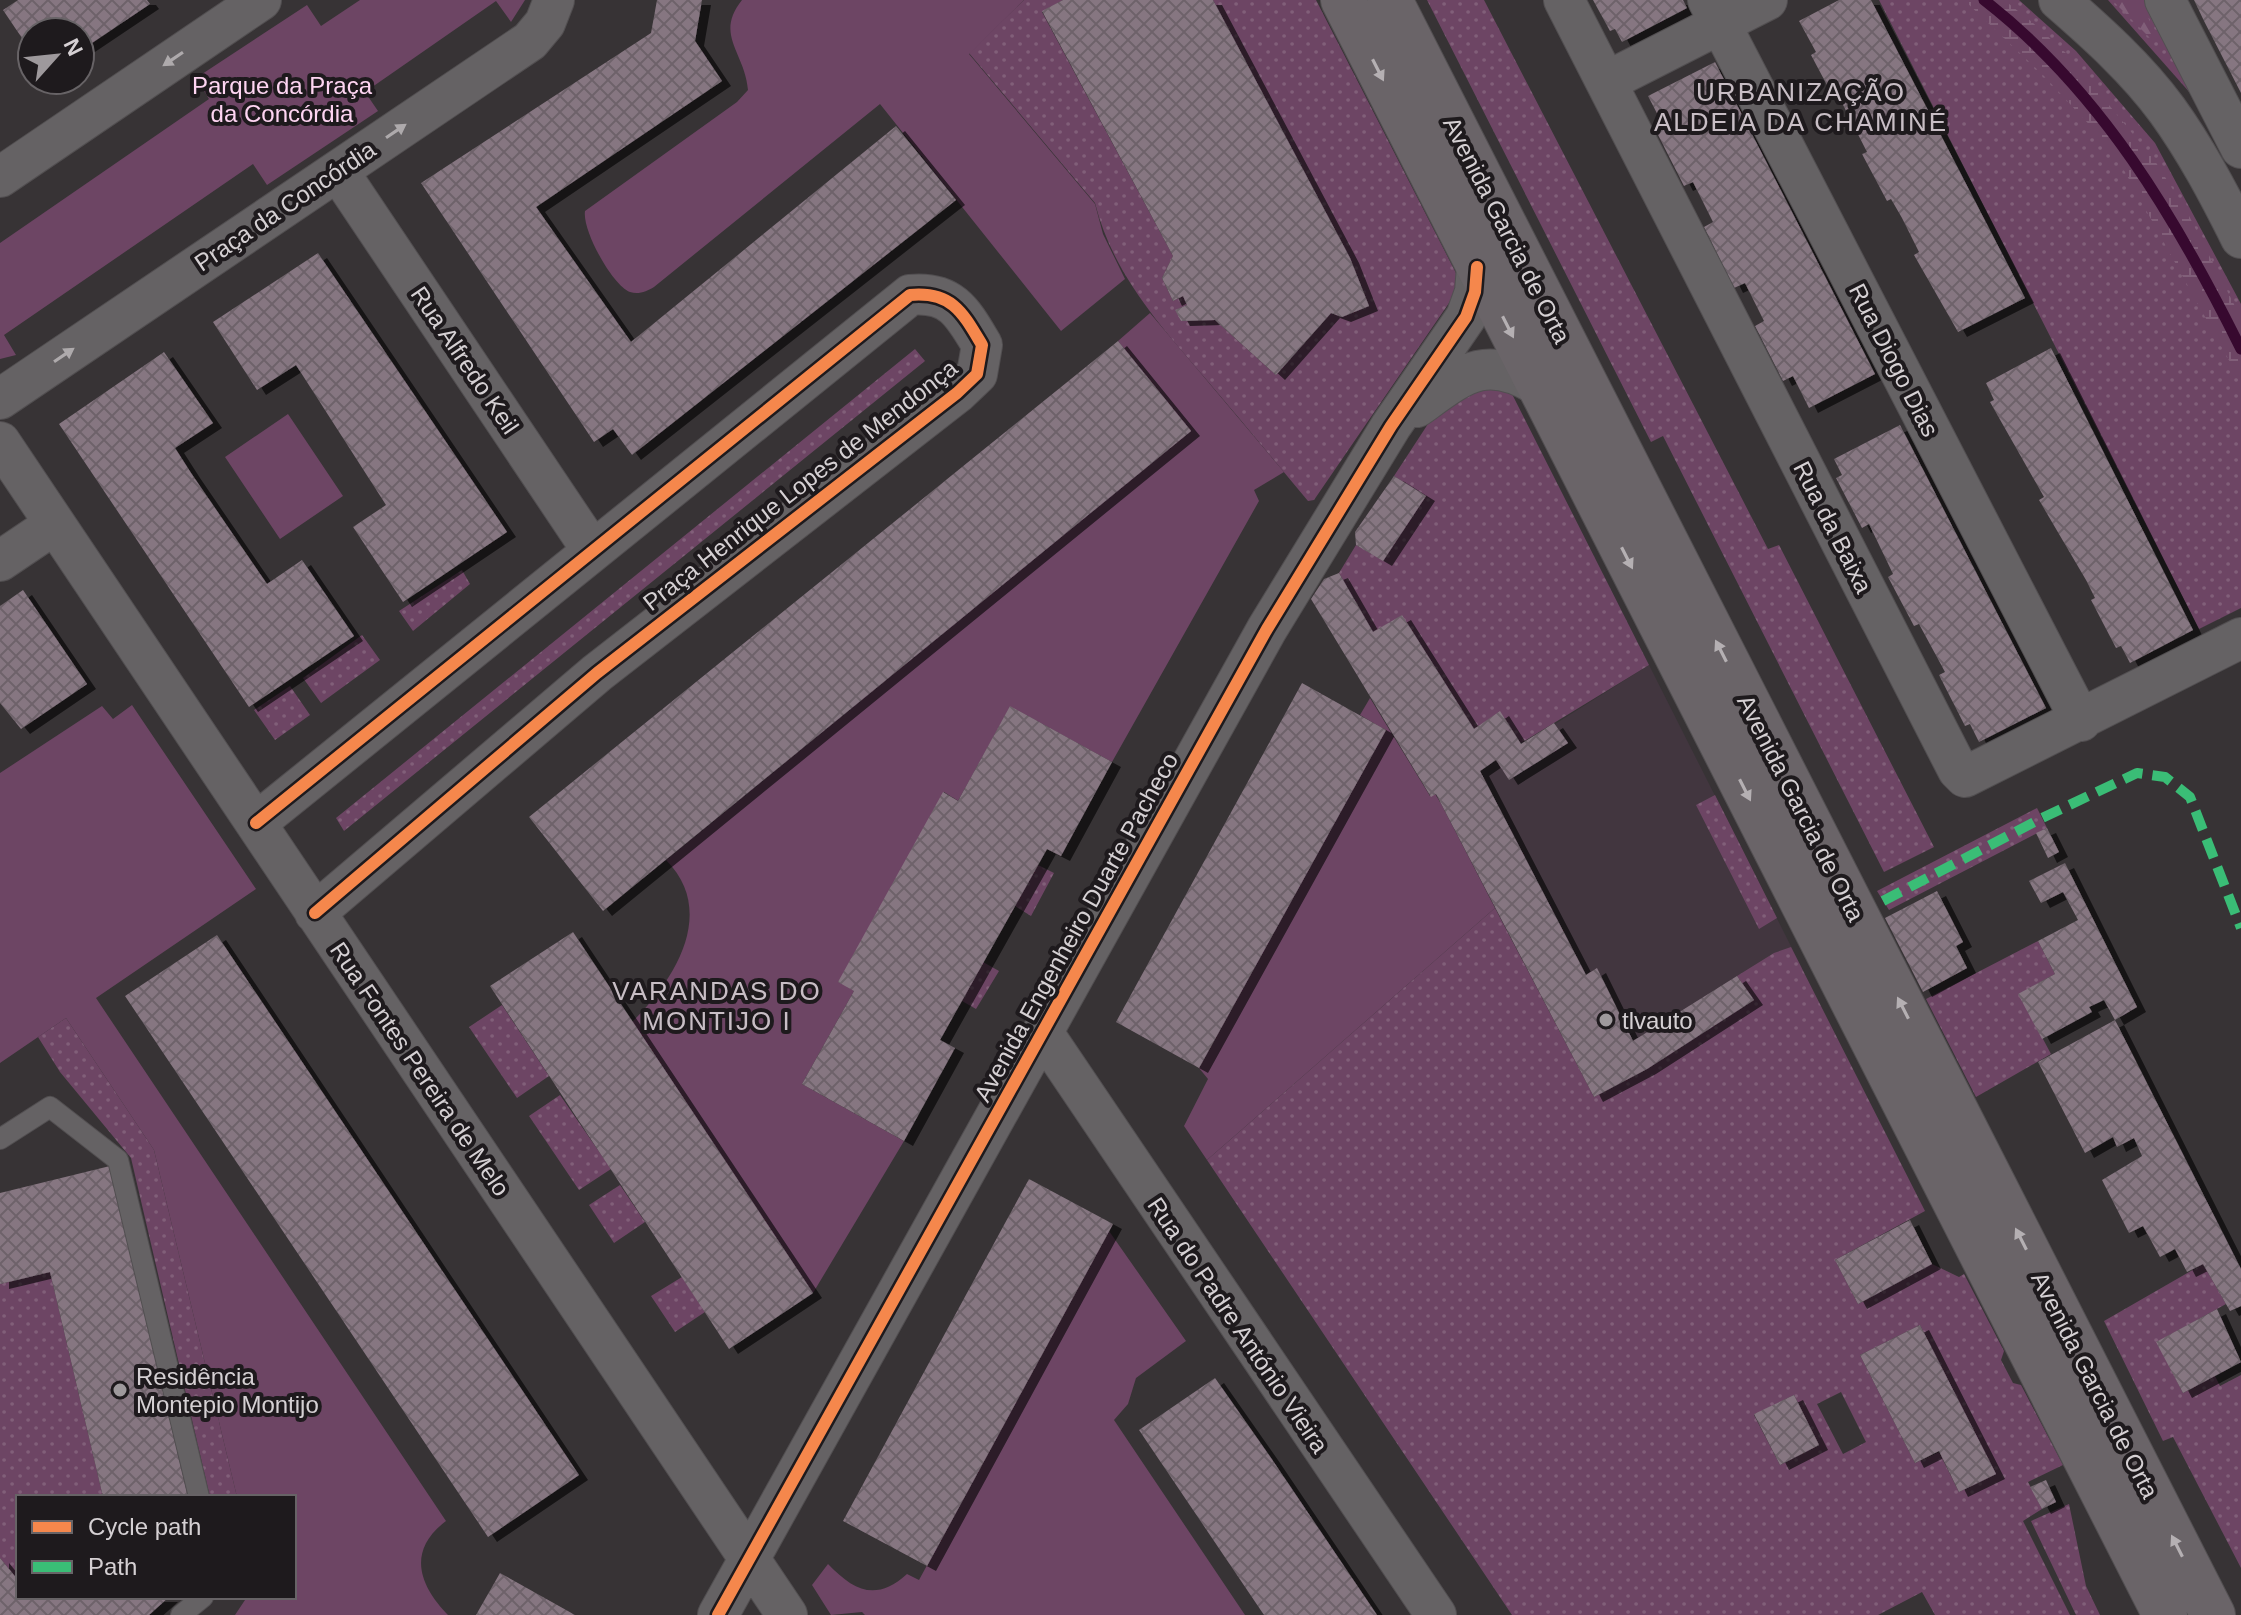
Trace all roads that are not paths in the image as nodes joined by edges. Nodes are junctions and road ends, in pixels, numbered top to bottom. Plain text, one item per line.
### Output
1 (554, 0) edge
2 (1343, 0) edge
3 (1390, 0) edge
4 (1564, 0) edge
5 (1767, 0) edge
6 (2059, 0) edge
7 (2165, 0) edge
8 (236, 7) edge
9 (1714, 12) edge
10 (1606, 82) junction
11 (2241, 148) edge
12 (338, 171) junction
13 (0, 177) edge
14 (2241, 238) edge
15 (1477, 267) junction
16 (1539, 386) junction
17 (0, 399) edge
18 (1391, 426) junction
19 (0, 442) edge
20 (55, 524) junction
21 (592, 550) junction
22 (0, 561) edge
23 (2241, 638) edge
24 (2081, 721) junction
25 (256, 823) junction
26 (315, 913) junction
27 (1043, 1033) junction
28 (0, 1139) edge
29 (199, 1495) edge
30 (750, 1558) junction
31 (201, 1599) edge
32 (181, 1615) edge
33 (718, 1615) edge
34 (787, 1615) edge
35 (1436, 1615) edge
36 (2165, 1615) edge
37 (2213, 1615) edge

12 -> 1 street, Praça da Concórdia
2 -> 15 main road, Avenida Garcia de Orta
37 -> 3 main road, Avenida Garcia de Orta
4 - 10 street, Rua da Baixa
5 - 9 street
6 - 14 street
7 - 11 street
8 -> 13 street
9 - 10 street
9 - 24 street, Rua Diogo Dias
10 - 24 street, Rua da Baixa
17 -> 12 street, Praça da Concórdia
12 - 21 street, Rua Alfredo Keil
15 -> 16 main road, Avenida Garcia de Orta
15 - 18 street, Avenida Engenheiro Duarte Pacheco
16 - 18 street, Avenida Engenheiro Duarte Pacheco
16 -> 36 main road, Avenida Garcia de Orta
18 - 27 street, Avenida Engenheiro Duarte Pacheco
19 - 20 street, Rua Fontes Pereira de Melo
20 - 22 street
20 - 25 street, Rua Fontes Pereira de Melo
21 - 25 street, Praça Henrique Lopes de Mendonça
21 - 26 street, Praça Henrique Lopes de Mendonça
23 - 24 street, Rua da Baixa
25 - 26 street, Rua Fontes Pereira de Melo
26 - 30 street, Rua Fontes Pereira de Melo
27 - 30 street, Avenida Engenheiro Duarte Pacheco
27 - 35 street, Rua do Padre António Vieira
28 - 29 lane
30 - 33 street, Avenida Engenheiro Duarte Pacheco
30 - 34 street, Rua Fontes Pereira de Melo
31 - 32 lane

